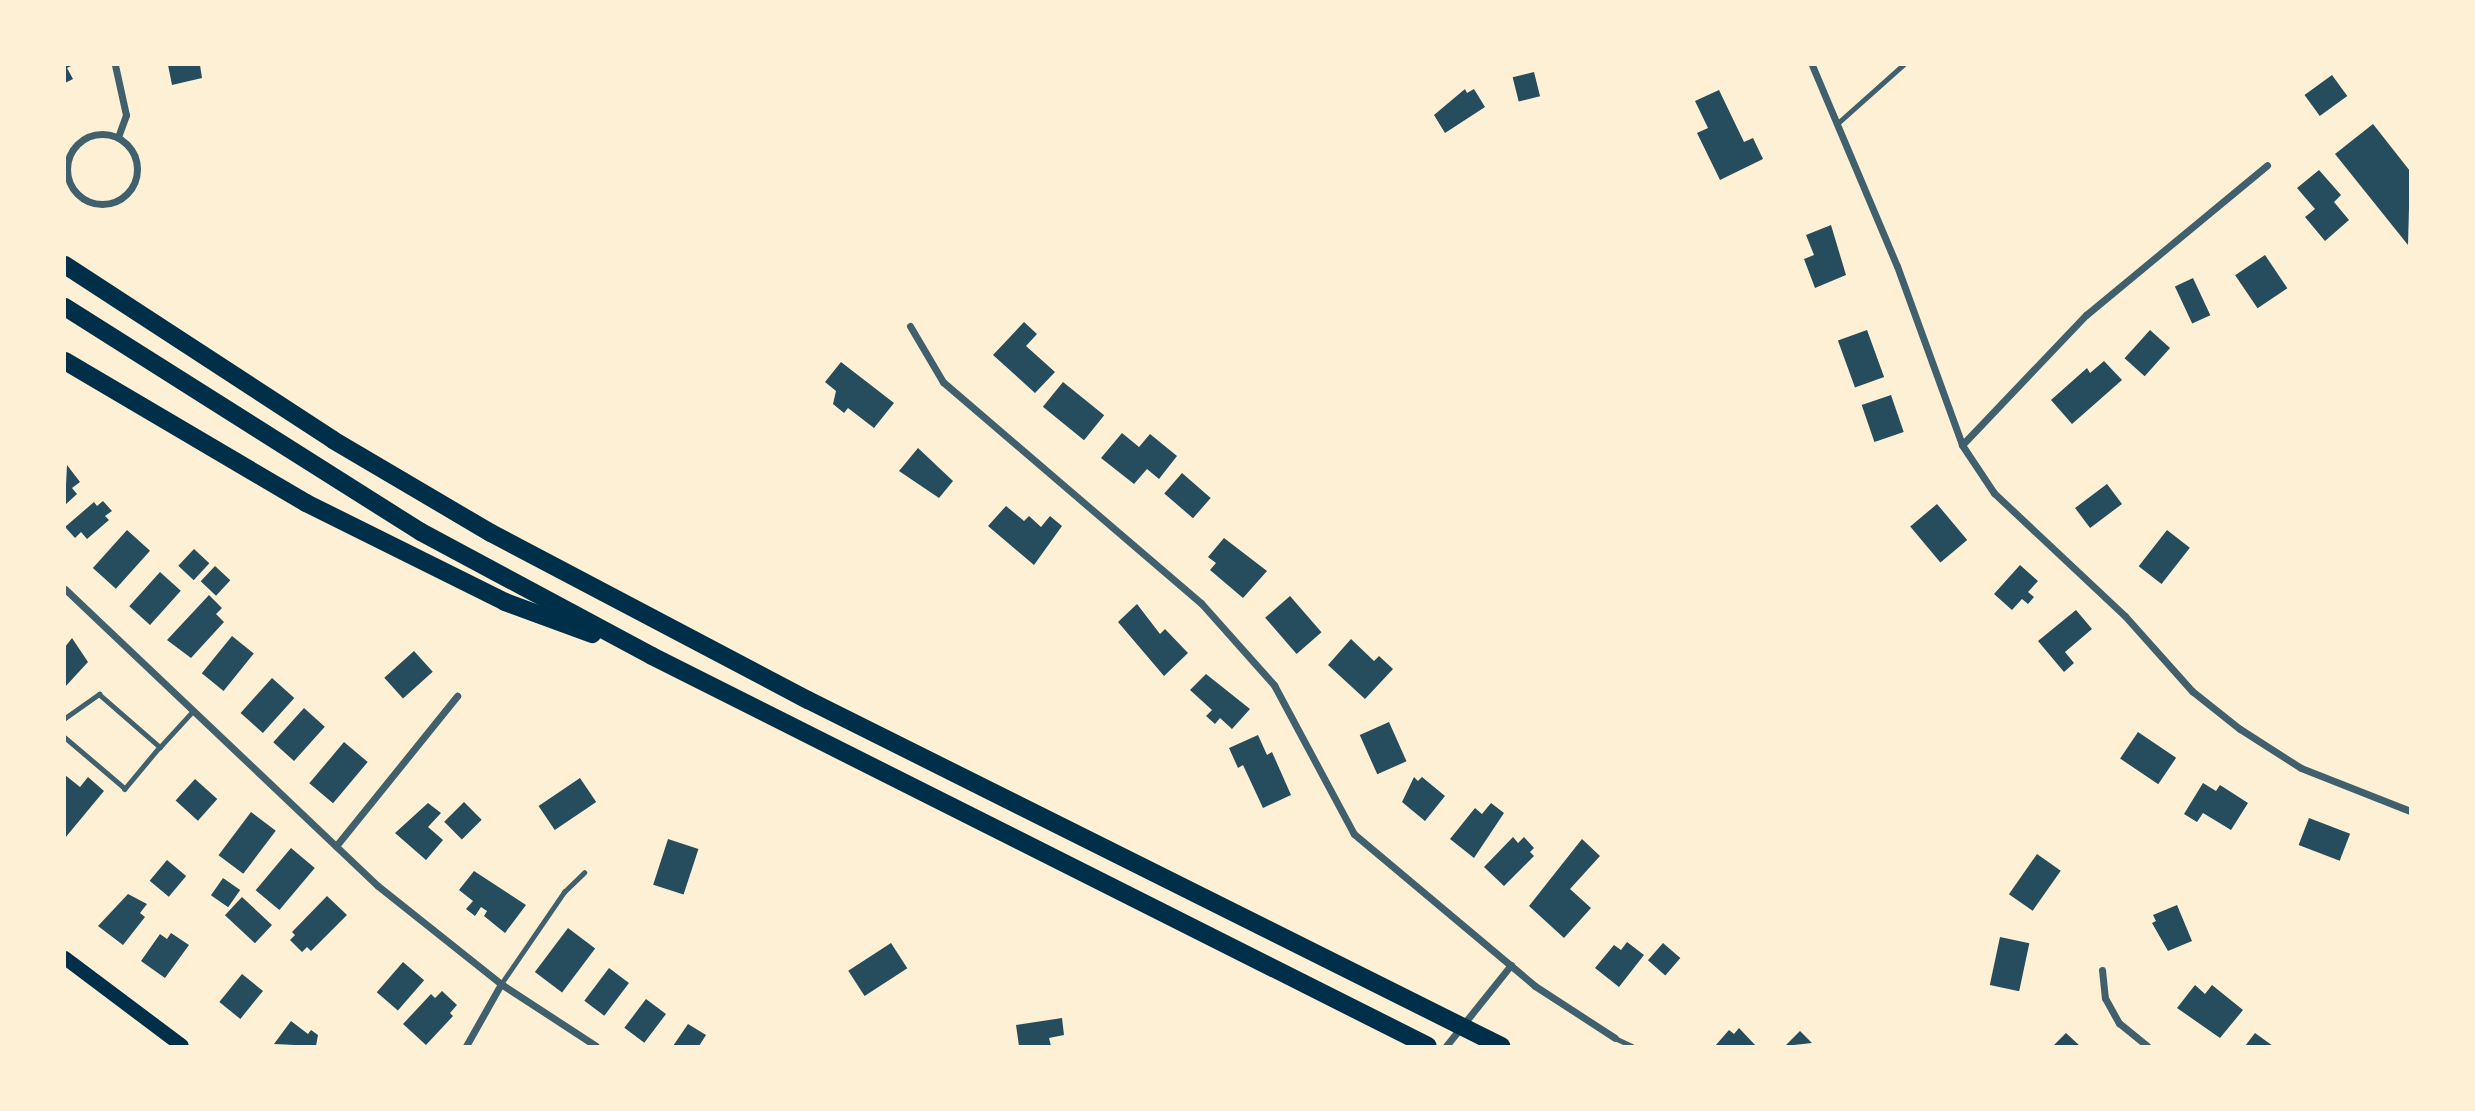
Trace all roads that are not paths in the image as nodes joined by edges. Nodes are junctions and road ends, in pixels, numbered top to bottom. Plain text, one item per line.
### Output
1 (115, 65) edge
2 (1812, 65) edge
3 (1903, 65) edge
4 (1838, 124) junction
5 (118, 137) junction
6 (2267, 165) dead end
7 (65, 265) edge
8 (65, 307) edge
9 (910, 326) dead end
10 (65, 361) edge
11 (1962, 445) junction
12 (65, 589) edge
13 (652, 656) junction
14 (457, 696) dead end
15 (193, 711) junction
16 (65, 718) edge
17 (65, 738) edge
18 (160, 747) junction
19 (2410, 811) edge
20 (336, 846) junction
21 (584, 873) dead end
22 (65, 958) edge
23 (1511, 965) junction
24 (2102, 970) dead end
25 (501, 984) junction
26 (1615, 1038) joint
27 (1496, 1044) edge
28 (182, 1046) edge
29 (466, 1046) edge
30 (596, 1046) edge
31 (1428, 1046) edge
32 (1446, 1046) edge
33 (1632, 1046) edge
34 (2147, 1046) edge

1 - 5 street
2 - 4 street
3 - 4 lane
4 - 11 street
5 - 5 street
6 - 11 street
7 - 27 highway
8 - 13 highway
9 - 23 street
10 - 13 highway
11 - 19 street
12 - 15 street
13 - 31 highway
14 - 20 street
15 - 18 lane
15 - 20 street
16 - 18 lane
17 - 18 lane
20 - 25 street
21 - 25 lane
22 - 28 main road
23 - 26 street
23 - 32 street
24 - 34 street
25 - 29 street
25 - 30 street
26 - 33 lane

